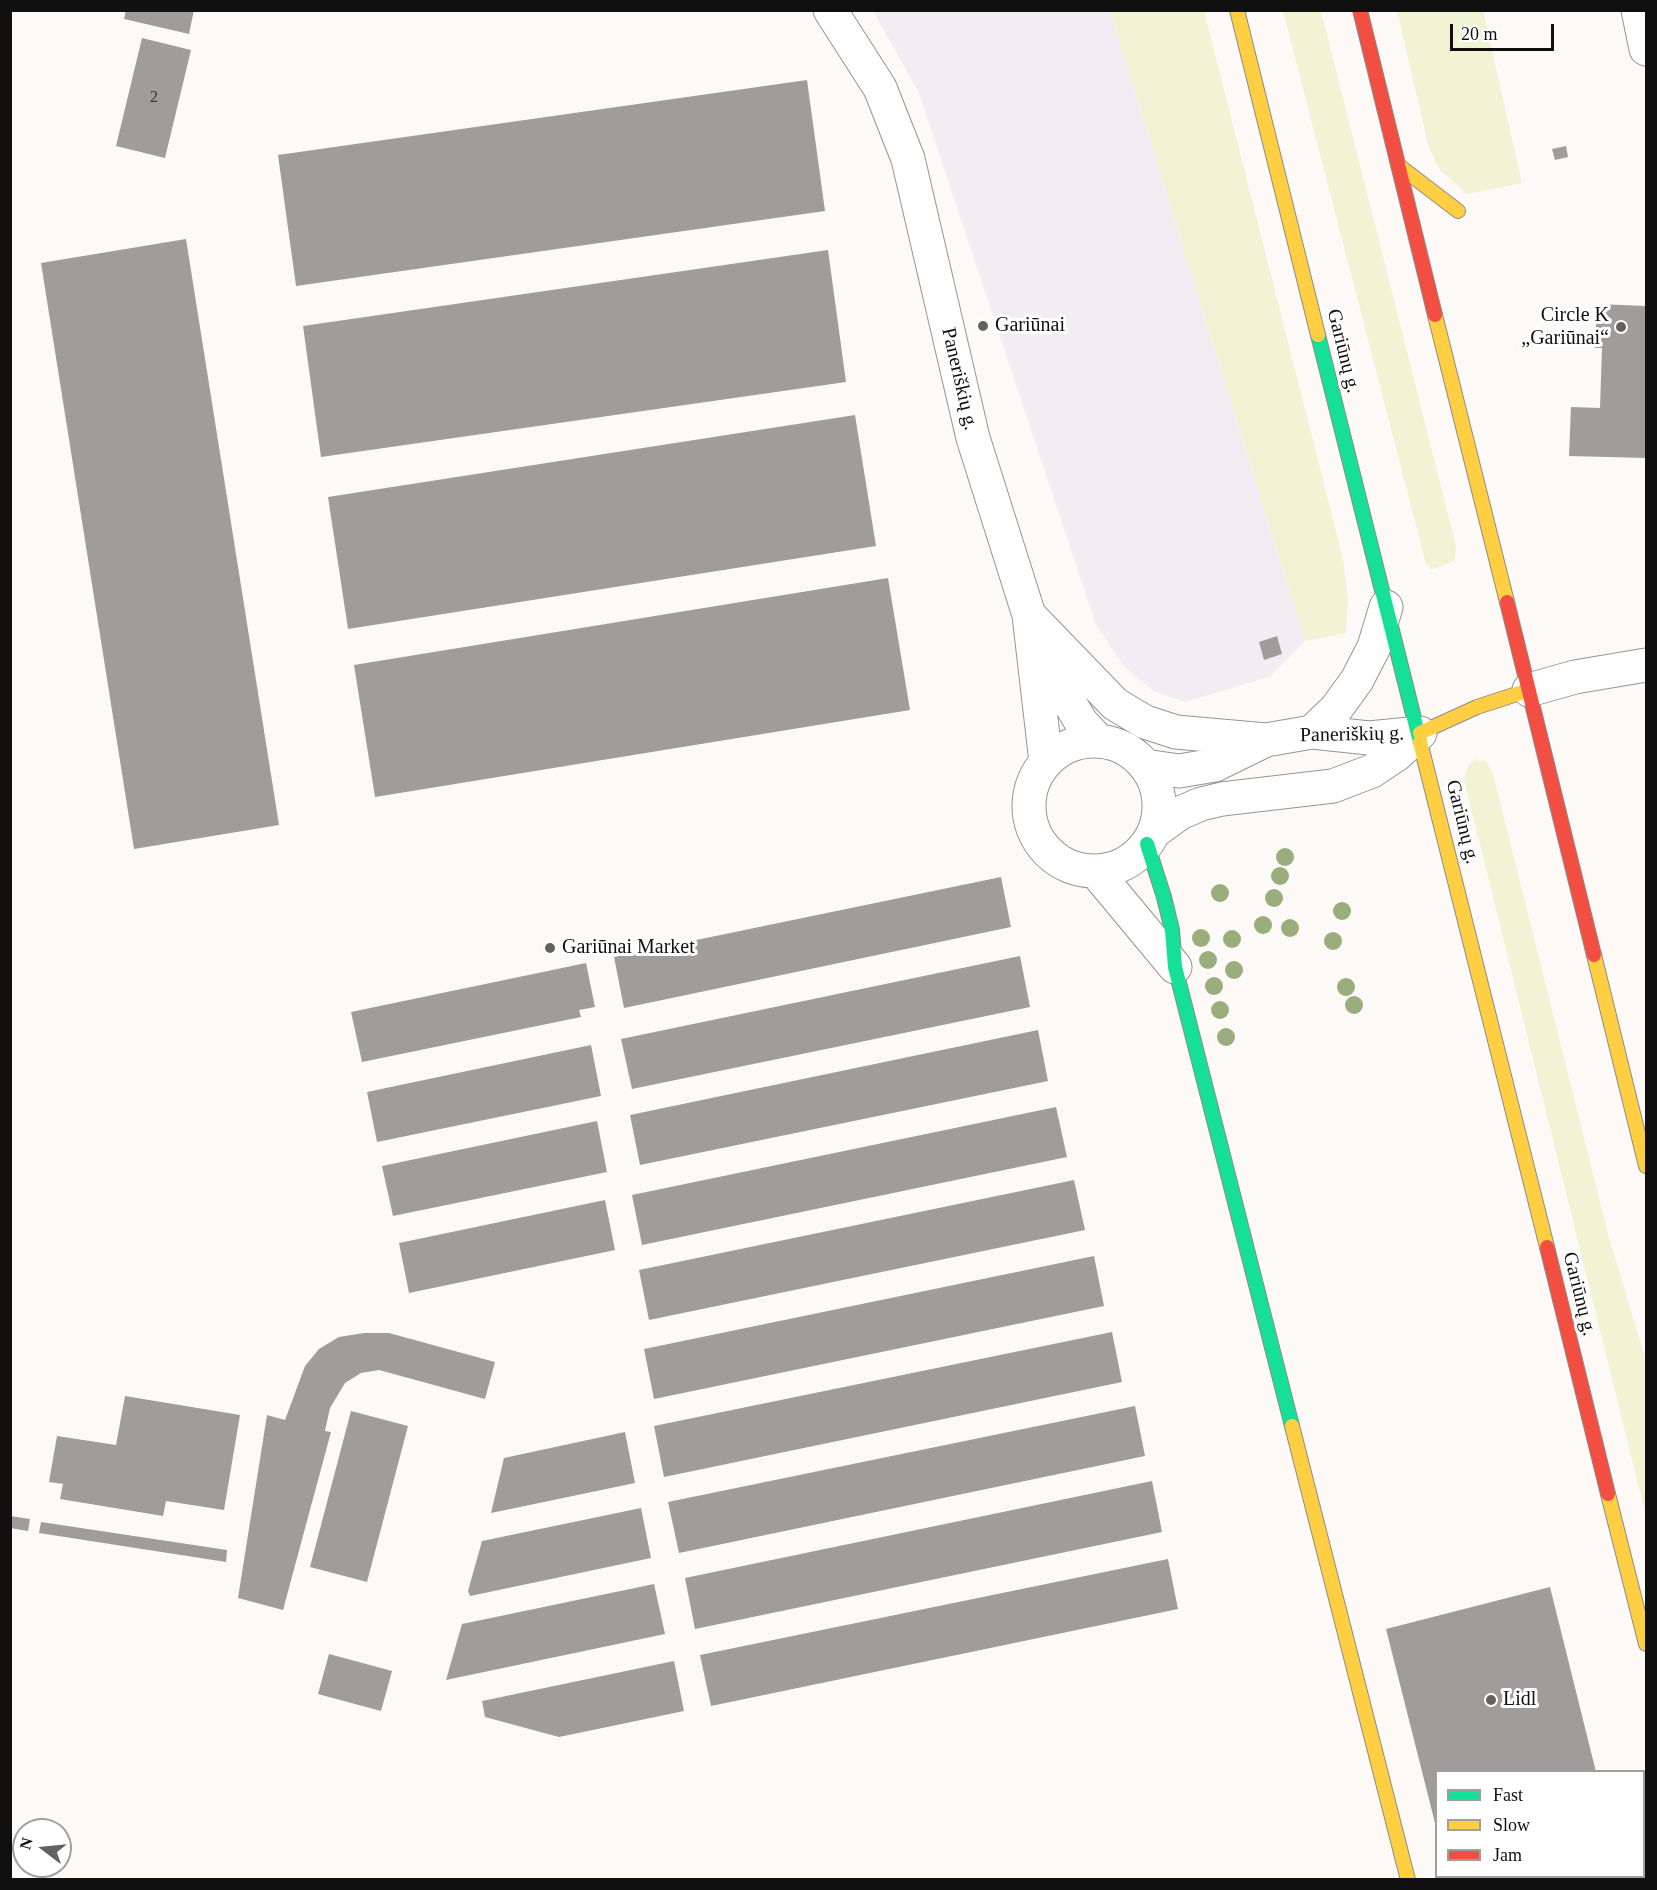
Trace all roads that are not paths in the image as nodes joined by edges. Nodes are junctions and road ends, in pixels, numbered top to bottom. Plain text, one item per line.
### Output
1 (830, 10) edge
2 (1237, 10) edge
3 (1359, 10) edge
4 (1638, 10) edge
5 (1647, 49) edge
6 (1398, 165) junction
7 (1458, 211) dead end
8 (1386, 606) junction
9 (1029, 615) junction
10 (1647, 665) edge
11 (1529, 690) junction
12 (1312, 732) junction
13 (1420, 733) junction
14 (1266, 740) junction
15 (1099, 741) junction
16 (1046, 762) junction
17 (1145, 766) junction
18 (1151, 837) junction
19 (1096, 872) junction
20 (1175, 967) junction
21 (1647, 1167) edge
22 (1647, 1644) edge
23 (1408, 1880) edge

1 - 9 street, Paneriškių g.
2 - 8 main road, Gariūnų g.
3 - 6 main road
4 - 5 street
6 - 7 main road
6 - 11 main road
8 - 12 street
8 - 13 main road, Gariūnų g.
9 - 14 street
9 - 15 street
9 - 16 street, Paneriškių g.
10 - 11 street
11 - 13 main road
11 - 21 main road
12 - 13 street, Paneriškių g.
12 - 14 street, Paneriškių g.
13 - 18 street, Paneriškių g.
13 - 22 main road, Gariūnų g.
14 - 17 street, Paneriškių g.
15 - 16 street, Paneriškių g.
15 - 17 street, Paneriškių g.
16 - 19 street
17 - 18 street, Paneriškių g.
18 - 19 street, Paneriškių g.
18 - 20 main road
19 - 20 street
20 - 23 main road

